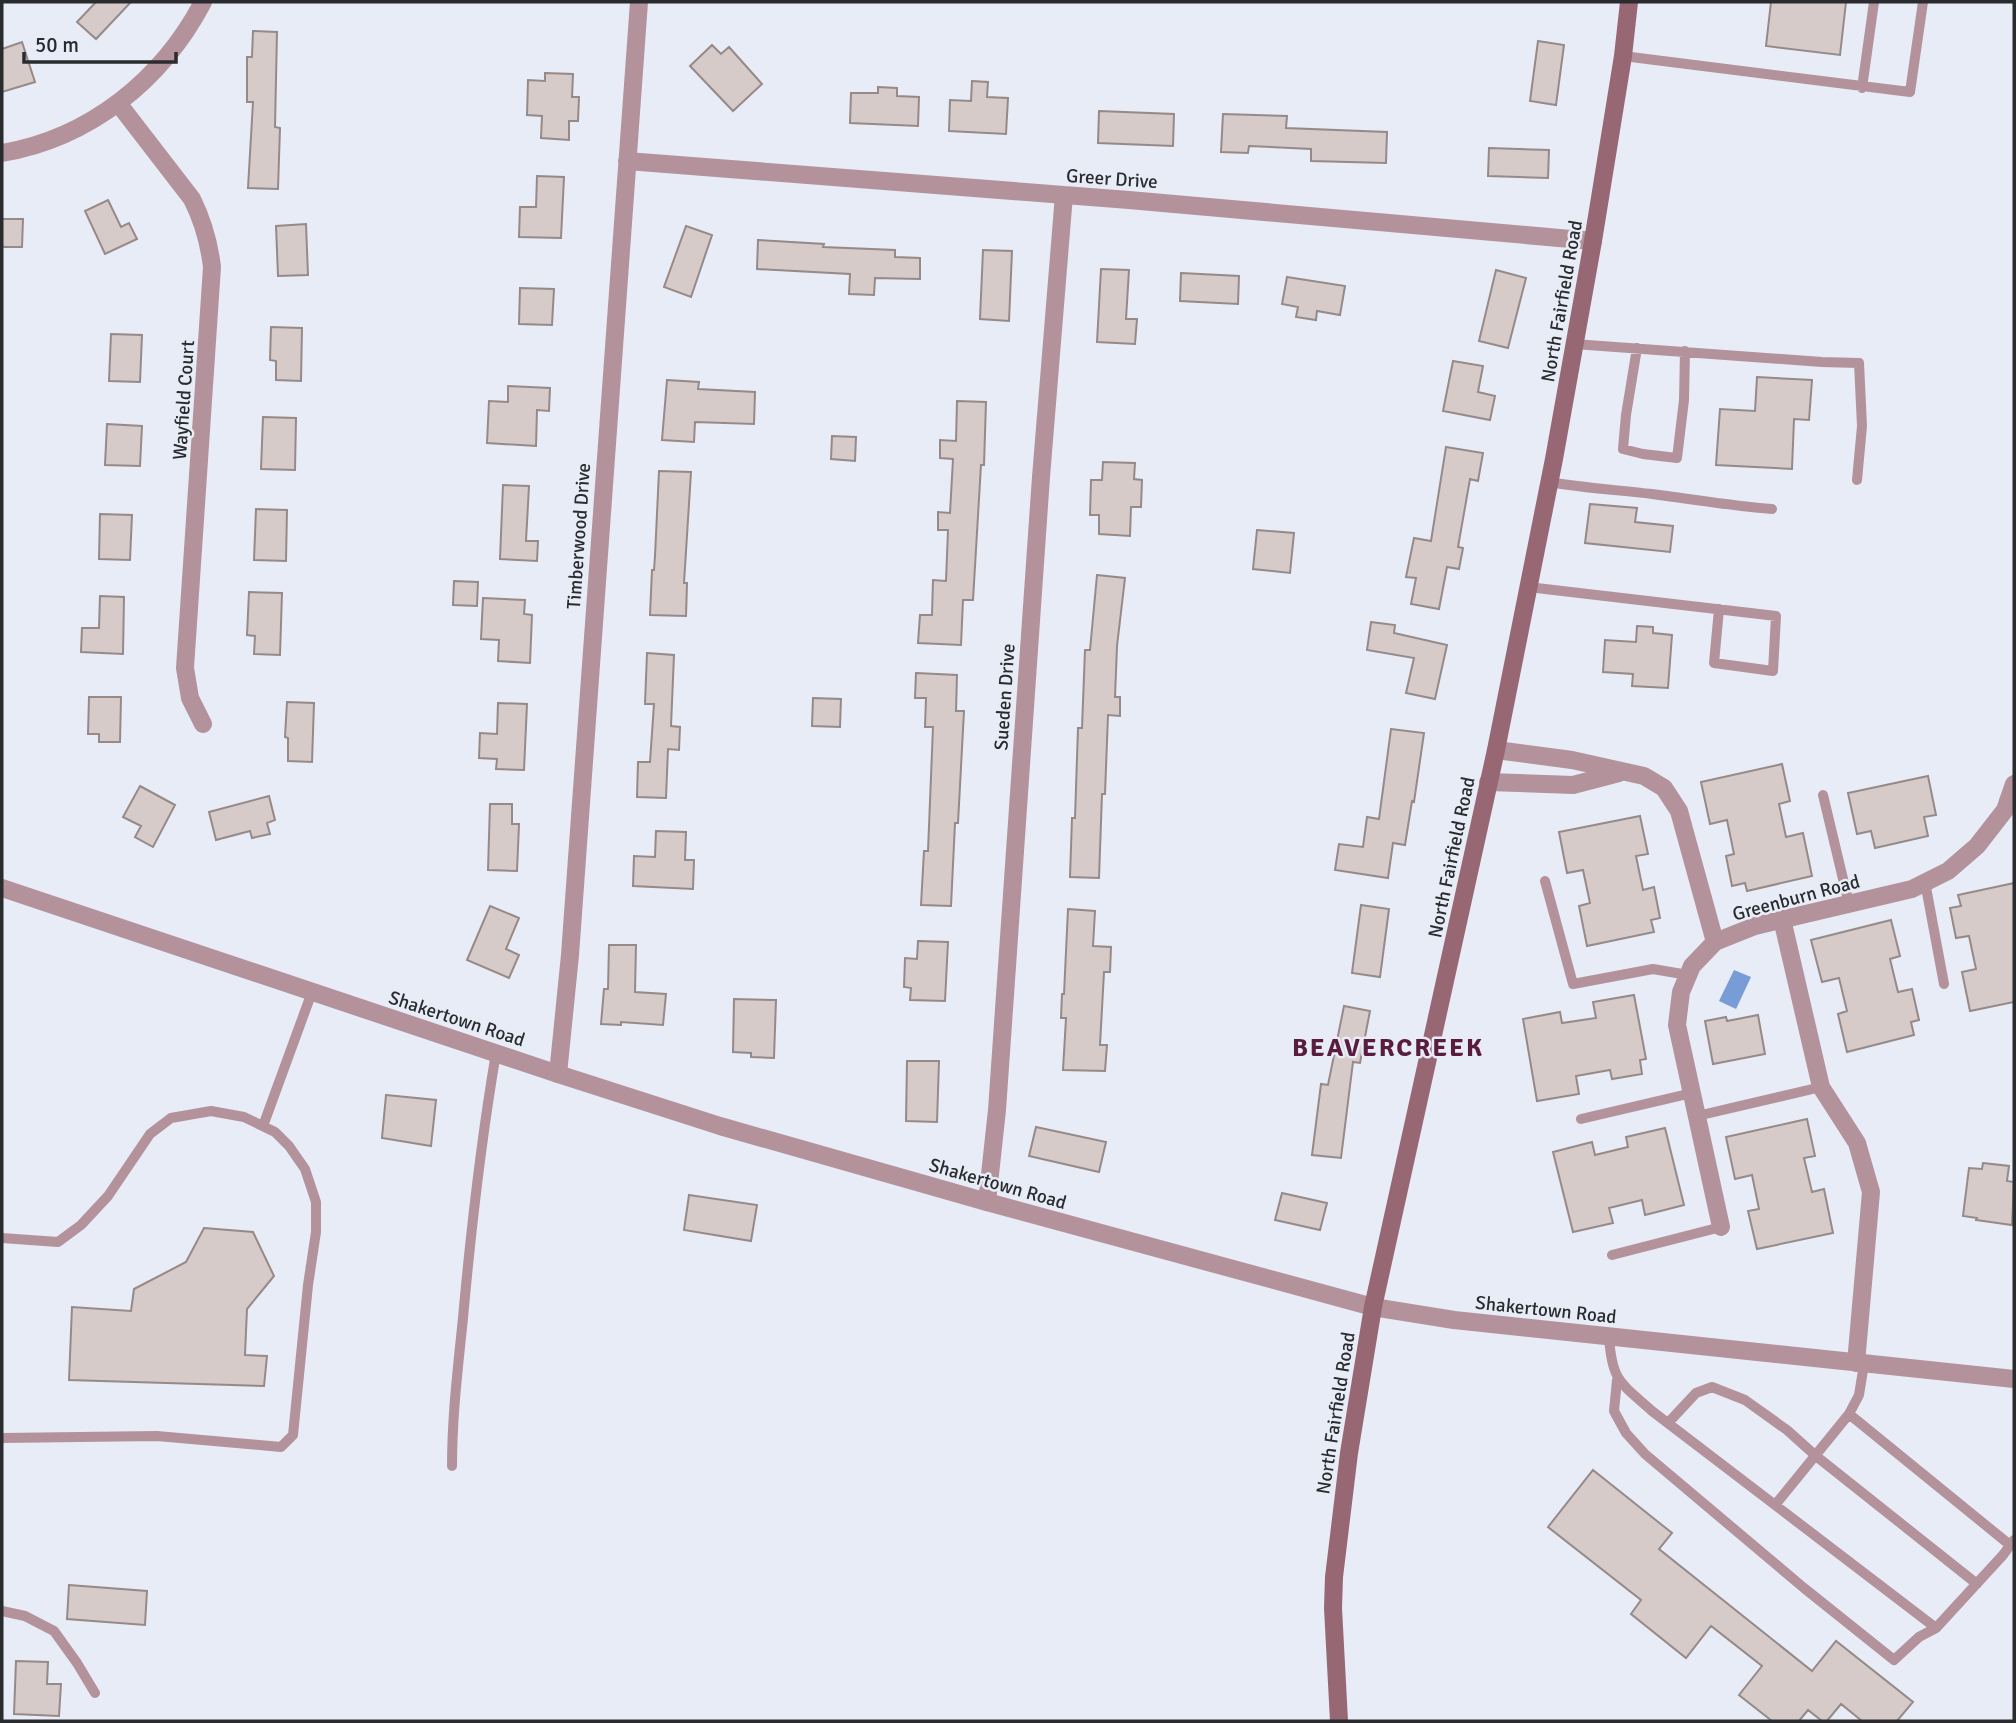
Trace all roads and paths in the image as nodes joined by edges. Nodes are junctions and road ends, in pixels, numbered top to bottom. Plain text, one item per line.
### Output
1 (203, 2) edge
2 (639, 2) edge
3 (1629, 2) edge
4 (1874, 2) edge
5 (1923, 2) edge
6 (1623, 56) junction
7 (1862, 88) junction
8 (118, 103) junction
9 (2, 153) edge
10 (627, 161) junction
11 (1064, 195) junction
12 (1593, 241) junction
13 (1574, 344) junction
14 (1637, 348) junction
15 (1685, 351) junction
16 (1857, 480) dead end
17 (1549, 482) junction
18 (1772, 509) dead end
19 (1528, 587) junction
20 (1719, 609) junction
21 (203, 724) dead end
22 (1496, 750) junction
23 (1622, 772) junction
24 (1488, 782) junction
25 (1823, 794) dead end
26 (2013, 795) edge
27 (1545, 881) dead end
28 (1925, 882) junction
29 (2, 888) edge
30 (1850, 904) junction
31 (1782, 919) junction
32 (1715, 942) junction
33 (1688, 975) junction
34 (1944, 984) dead end
35 (312, 992) junction
36 (496, 1053) junction
37 (558, 1074) junction
38 (1821, 1087) junction
39 (1692, 1093) junction
40 (1697, 1116) junction
41 (1581, 1119) dead end
42 (263, 1126) junction
43 (987, 1202) junction
44 (1721, 1227) joint
45 (2, 1238) edge
46 (1612, 1255) dead end
47 (1373, 1307) junction
48 (1609, 1337) junction
49 (1860, 1364) junction
50 (2014, 1379) edge
51 (1618, 1380) junction
52 (1850, 1414) junction
53 (1668, 1423) junction
54 (2, 1438) edge
55 (1816, 1456) junction
56 (452, 1466) dead end
57 (1775, 1505) junction
58 (2012, 1543) edge
59 (1977, 1584) junction
60 (2, 1611) edge
61 (1936, 1628) junction
62 (95, 1693) dead end
63 (1339, 1721) edge

1 - 8 street
2 - 10 street, Timberwood Drive
3 - 6 main road, North Fairfield Road
4 - 7 lane
5 - 7 lane
6 - 7 lane
6 - 12 main road, North Fairfield Road
8 - 9 street
8 - 21 street, Wayfield Court
10 - 11 street, Greer Drive
10 - 37 street, Timberwood Drive
11 - 12 street, Greer Drive
11 - 43 street, Sueden Drive
12 - 13 main road, North Fairfield Road
13 - 14 lane
13 - 17 main road, North Fairfield Road
14 - 15 lane
14 - 15 lane
15 - 16 lane
17 - 18 lane
17 - 19 main road, North Fairfield Road
19 - 20 lane
19 - 22 main road, North Fairfield Road
20 - 20 lane
22 - 23 street
22 - 24 main road, North Fairfield Road
23 - 24 street
23 - 32 street
24 - 47 main road, North Fairfield Road
25 - 30 lane
26 - 28 street, Greenburn Road
27 - 33 lane
28 - 30 street, Greenburn Road
28 - 34 lane
29 - 35 street, Shakertown Road
30 - 31 street, Greenburn Road
31 - 32 street, Greenburn Road
31 - 38 street
32 - 33 street, Greenburn Road
33 - 39 street, Greenburn Road
35 - 36 street, Shakertown Road
35 - 42 lane
36 - 37 street, Shakertown Road
36 - 56 lane
37 - 43 street, Shakertown Road
38 - 40 lane
38 - 49 street
39 - 40 street, Greenburn Road
39 - 41 lane
40 - 44 street, Greenburn Road
42 - 45 lane
42 - 54 lane
43 - 47 street, Shakertown Road
44 - 46 lane
47 - 48 street, Shakertown Road
47 - 63 main road, North Fairfield Road
48 - 49 street, Shakertown Road
48 - 51 lane
49 - 50 street, Shakertown Road
49 - 52 lane
51 - 53 lane
51 - 61 lane
52 - 55 lane
52 - 58 lane
53 - 55 lane
53 - 57 lane
55 - 57 lane
55 - 59 lane
57 - 61 lane
58 - 59 lane
59 - 61 lane
60 - 62 lane

